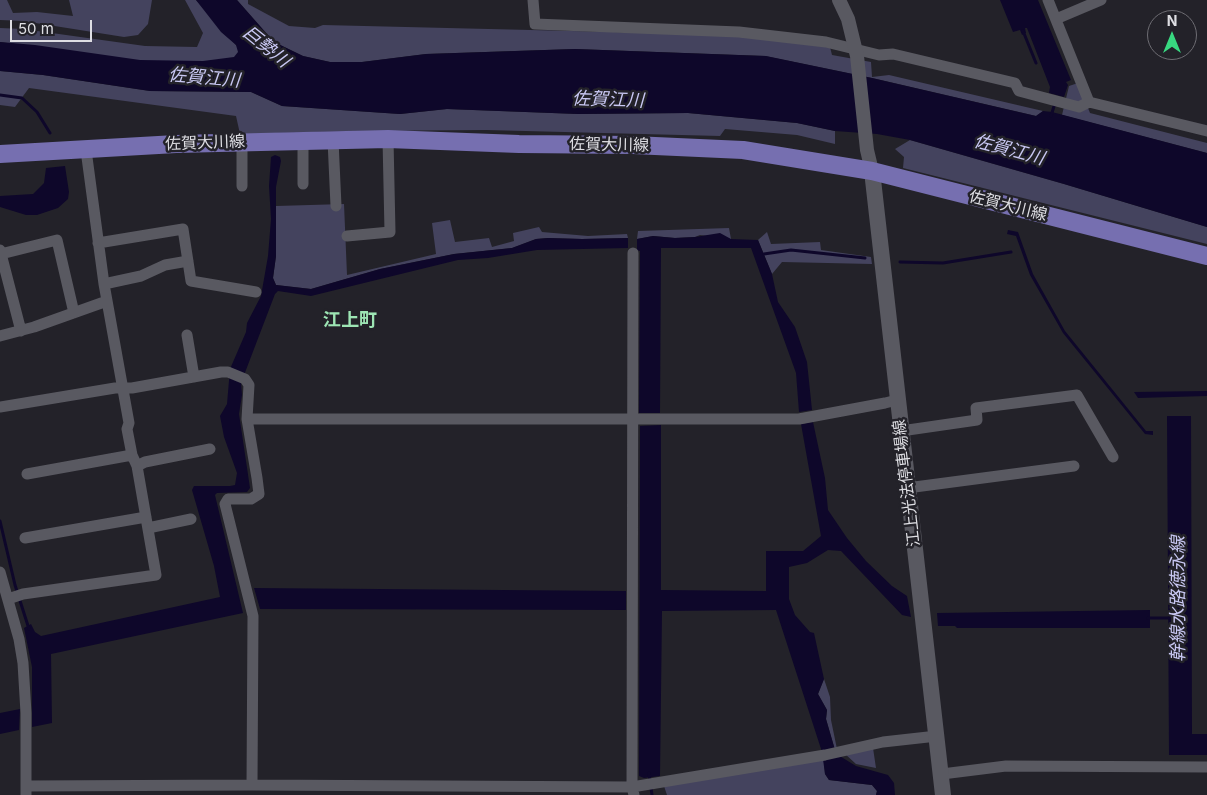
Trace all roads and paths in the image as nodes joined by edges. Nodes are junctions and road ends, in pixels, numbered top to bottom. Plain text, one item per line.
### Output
1 (533, 0) edge
2 (839, 0) edge
3 (1048, 0) edge
4 (1101, 0) edge
5 (1056, 19) junction
6 (856, 52) junction
7 (1089, 102) junction
8 (1207, 131) edge
9 (388, 139) junction
10 (334, 140) junction
11 (303, 141) junction
12 (242, 142) junction
13 (86, 150) junction
14 (0, 154) edge
15 (872, 171) junction
16 (303, 184) dead end
17 (242, 186) dead end
18 (336, 206) dead end
19 (347, 236) dead end
20 (98, 243) junction
21 (0, 252) edge
22 (633, 253) dead end
23 (1207, 256) edge
24 (188, 261) junction
25 (104, 284) junction
26 (256, 292) dead end
27 (107, 301) junction
28 (74, 314) junction
29 (21, 331) junction
30 (187, 335) dead end
31 (0, 336) edge
32 (194, 377) junction
33 (123, 388) junction
34 (897, 400) junction
35 (0, 407) edge
36 (247, 419) junction
37 (632, 419) junction
38 (901, 431) junction
39 (210, 449) dead end
40 (132, 455) junction
41 (1113, 457) dead end
42 (137, 466) junction
43 (1074, 466) dead end
44 (27, 474) dead end
45 (908, 488) junction
46 (191, 519) dead end
47 (147, 523) junction
48 (25, 538) dead end
49 (0, 572) edge
50 (8, 599) junction
51 (937, 736) junction
52 (1207, 767) edge
53 (942, 774) junction
54 (252, 785) junction
55 (26, 791) edge
56 (485, 791) edge
57 (633, 791) edge
58 (943, 795) edge

1 - 6 street
2 - 6 street
3 - 5 street
4 - 5 street
5 - 7 street
6 - 7 street
6 - 15 street
7 - 8 street
9 - 10 main road, 佐賀大川線
9 - 15 main road, 佐賀大川線
9 - 19 street
10 - 11 main road, 佐賀大川線
10 - 18 street
11 - 12 main road, 佐賀大川線
11 - 16 street
12 - 13 main road, 佐賀大川線
12 - 17 street
13 - 14 main road, 佐賀大川線
13 - 20 street
15 - 23 main road, 佐賀大川線
15 - 34 main road, 江上光法停車場線
20 - 24 street
20 - 25 street
21 - 28 street
21 - 29 street
22 - 37 street
24 - 25 street
24 - 26 street
25 - 27 street
27 - 28 street
27 - 33 street
28 - 29 street
29 - 31 street
30 - 32 street
32 - 33 street
32 - 36 street
33 - 35 street
33 - 40 street
34 - 37 street
34 - 38 main road, 江上光法停車場線
36 - 37 street
36 - 54 street
37 - 57 street
38 - 41 street
38 - 45 main road, 江上光法停車場線
39 - 42 street
40 - 42 street
40 - 44 street
42 - 47 street
43 - 45 street
45 - 51 main road, 江上光法停車場線
46 - 47 street
47 - 48 street
47 - 50 street
49 - 50 street
50 - 55 street
51 - 53 main road, 江上光法停車場線
51 - 57 street
52 - 53 street
53 - 58 main road, 江上光法停車場線
54 - 55 street
54 - 56 street
56 - 57 street

